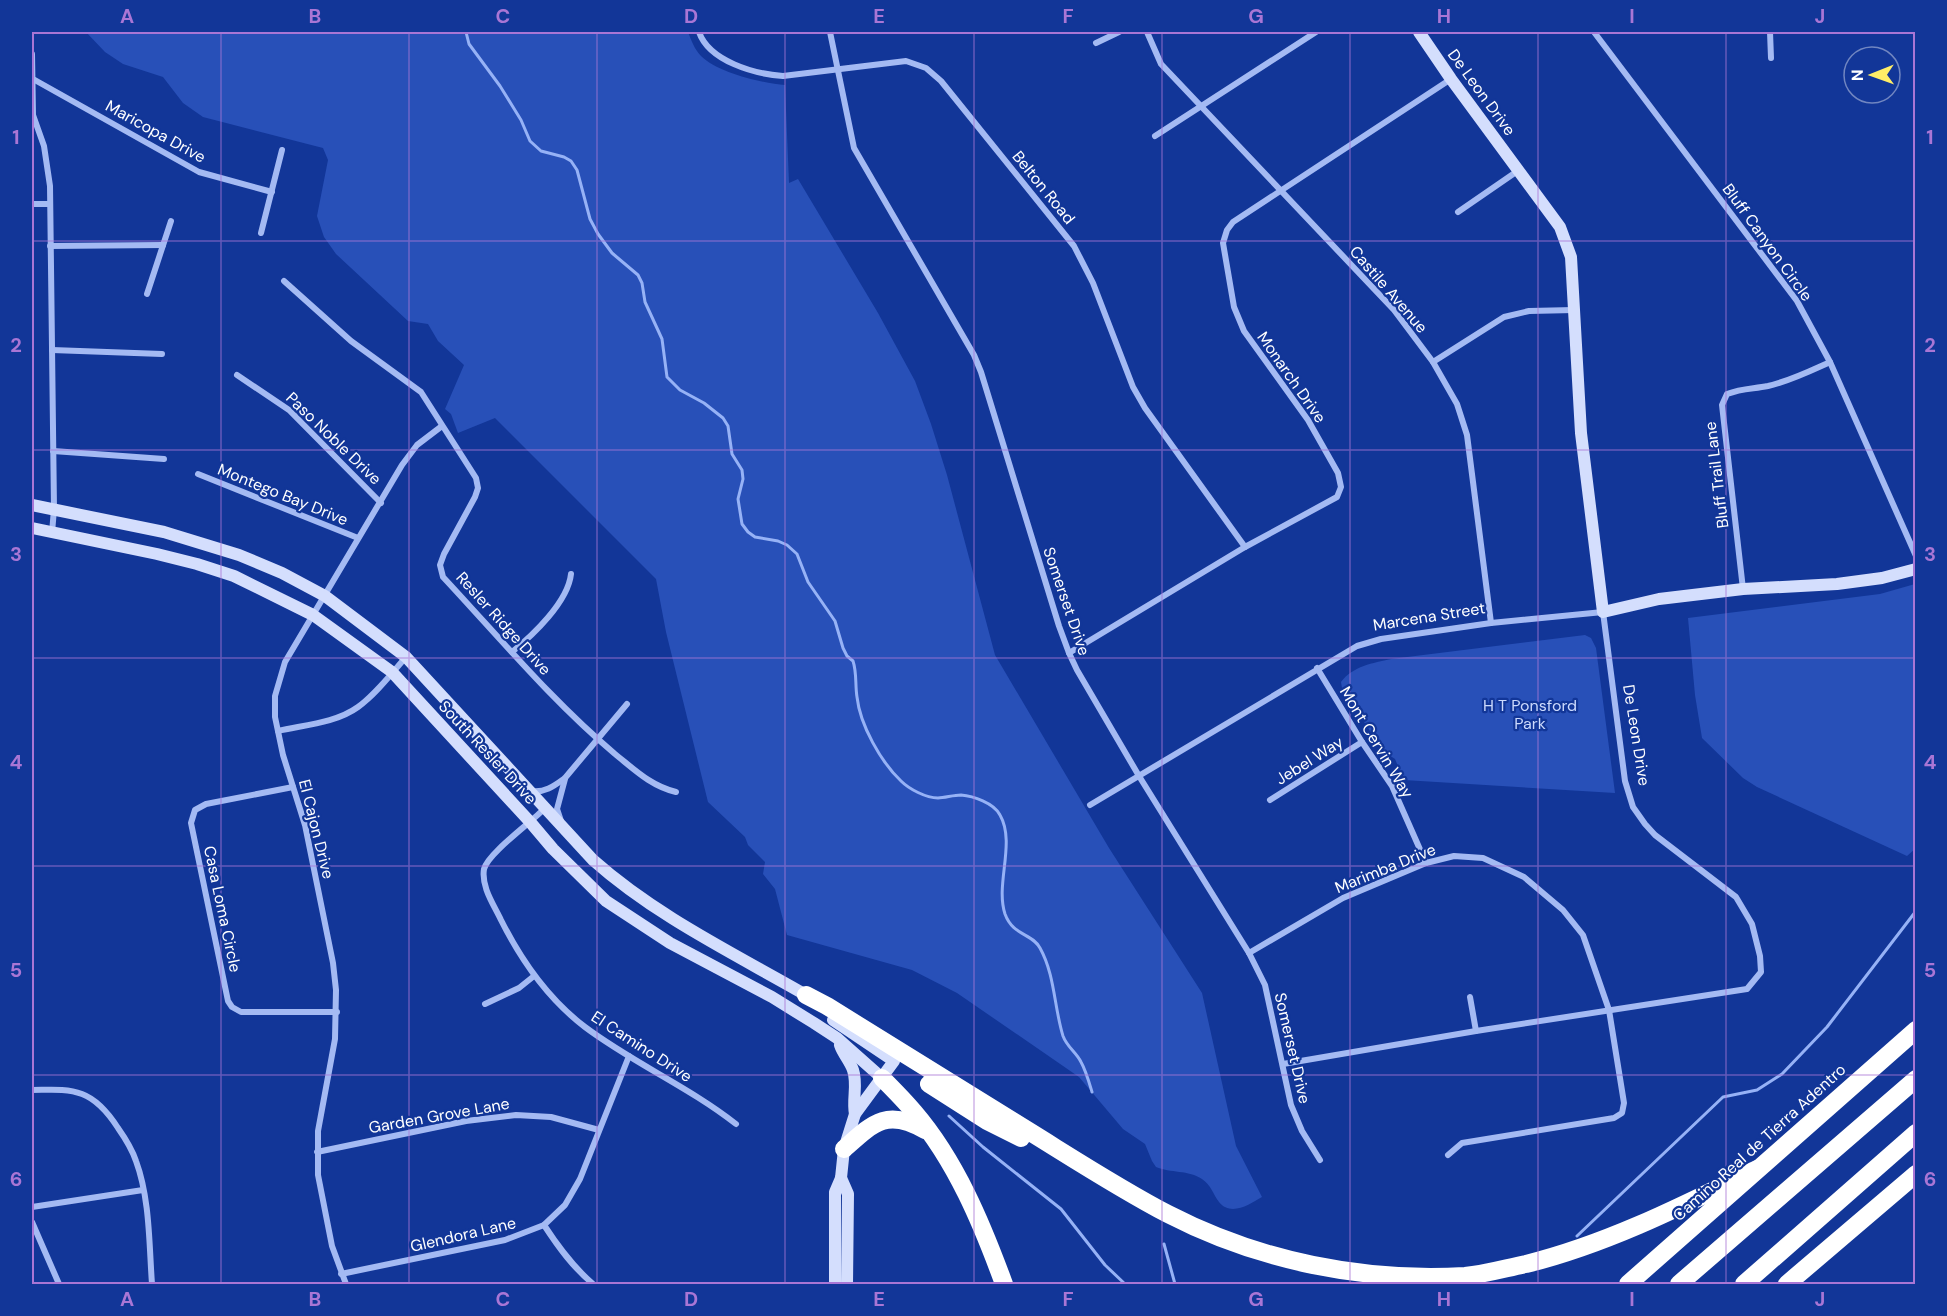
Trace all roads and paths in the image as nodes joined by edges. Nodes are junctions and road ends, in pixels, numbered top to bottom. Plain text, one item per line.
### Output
1 (699, 32) edge
2 (830, 32) edge
3 (1119, 32) edge
4 (1147, 32) edge
5 (1316, 32) edge
6 (1419, 32) edge
7 (1594, 32) edge
8 (1770, 32) edge
9 (1096, 43) dead end
10 (32, 54) edge
11 (1771, 58) dead end
12 (838, 69) junction
13 (33, 79) edge
14 (1451, 79) junction
15 (1200, 107) junction
16 (1155, 136) dead end
17 (282, 150) dead end
18 (1519, 170) junction
19 (272, 192) junction
20 (1281, 192) junction
21 (32, 204) edge
22 (50, 204) junction
23 (1458, 212) dead end
24 (171, 221) dead end
25 (261, 233) dead end
26 (163, 245) junction
27 (50, 246) junction
28 (284, 281) dead end
29 (147, 294) dead end
30 (1575, 310) junction
31 (52, 350) junction
32 (162, 354) dead end
33 (1433, 362) junction
34 (1830, 362) junction
35 (237, 375) dead end
36 (442, 426) junction
37 (53, 451) junction
38 (164, 459) dead end
39 (198, 474) dead end
40 (381, 502) junction
41 (32, 505) edge
42 (54, 510) junction
43 (32, 528) edge
44 (52, 533) junction
45 (358, 538) junction
46 (1245, 547) junction
47 (1916, 556) edge
48 (1916, 569) edge
49 (571, 574) dead end
50 (1743, 589) junction
51 (325, 596) junction
52 (1603, 612) junction
53 (313, 615) junction
54 (1491, 623) junction
55 (513, 652) junction
56 (1069, 653) junction
57 (406, 657) junction
58 (1317, 668) junction
59 (392, 672) junction
60 (627, 704) dead end
61 (278, 731) junction
62 (598, 739) junction
63 (1362, 742) junction
64 (1139, 776) junction
65 (565, 778) junction
66 (293, 787) junction
67 (530, 790) junction
68 (676, 792) dead end
69 (1270, 800) dead end
70 (1090, 805) dead end
71 (546, 808) junction
72 (531, 823) junction
73 (563, 827) junction
74 (1426, 863) junction
75 (1249, 953) junction
76 (534, 976) junction
77 (806, 995) junction
78 (1470, 997) dead end
79 (485, 1004) dead end
80 (1610, 1010) junction
81 (337, 1012) junction
82 (1916, 1030) edge
83 (1476, 1031) junction
84 (837, 1038) junction
85 (629, 1056) junction
86 (894, 1061) junction
87 (1283, 1064) junction
88 (882, 1078) junction
89 (1916, 1079) edge
90 (32, 1090) edge
91 (855, 1114) junction
92 (736, 1124) dead end
93 (599, 1131) junction
94 (930, 1133) junction
95 (1916, 1133) edge
96 (1052, 1145) junction
97 (844, 1149) junction
98 (318, 1152) junction
99 (1448, 1155) dead end
100 (1320, 1160) dead end
101 (1757, 1169) junction
102 (1916, 1174) edge
103 (841, 1178) junction
104 (143, 1190) junction
105 (32, 1207) edge
106 (32, 1222) edge
107 (544, 1225) junction
108 (341, 1275) junction
109 (59, 1284) edge
110 (152, 1284) edge
111 (346, 1284) edge
112 (593, 1284) edge
113 (834, 1284) edge
114 (847, 1284) edge
115 (1004, 1284) edge
116 (1628, 1284) edge
117 (1679, 1284) edge
118 (1744, 1284) edge
119 (1787, 1284) edge

1 - 12 street, Belton Road
2 - 12 street, Somerset Drive
3 - 9 street
4 - 15 street, Castile Avenue
5 - 15 street
6 - 14 main road, De Leon Drive
7 - 34 street, Bluff Canyon Circle
8 - 11 street
10 - 13 street
12 - 46 street, Belton Road
12 - 56 street, Somerset Drive
13 - 19 street, Maricopa Drive
13 - 22 street
14 - 18 main road, De Leon Drive
14 - 20 street, Monarch Drive
15 - 16 street
15 - 20 street, Castile Avenue
17 - 19 street
18 - 23 street
18 - 30 main road, De Leon Drive
19 - 25 street
20 - 33 street, Castile Avenue
20 - 46 street, Monarch Drive
21 - 22 street
22 - 27 street
24 - 26 street
26 - 27 street
26 - 29 street
27 - 31 street
28 - 36 street
30 - 33 street
30 - 52 main road, De Leon Drive
31 - 32 street
31 - 37 street
33 - 54 street, Castile Avenue
34 - 47 street, Bluff Canyon Circle
34 - 50 street, Bluff Trail Lane
35 - 40 street, Paso Noble Drive
36 - 40 street, El Cajon Drive
36 - 55 street, Resler Ridge Drive
37 - 38 street
37 - 42 street
39 - 45 street, Montego Bay Drive
40 - 45 street, El Cajon Drive
41 - 42 main road, South Resler Drive
42 - 44 street
42 - 51 main road, South Resler Drive
43 - 44 main road, South Resler Drive
44 - 53 main road, South Resler Drive
45 - 51 street, El Cajon Drive
46 - 56 street, Monarch Drive
48 - 50 main road, Marcena Street
49 - 55 street
50 - 52 main road, Marcena Street
51 - 53 street, El Cajon Drive
51 - 57 main road, South Resler Drive
52 - 54 street, Marcena Street
52 - 80 street, De Leon Drive
53 - 59 main road, South Resler Drive
53 - 61 street, El Cajon Drive
54 - 58 street, Marcena Street
55 - 62 street, Resler Ridge Drive
56 - 64 street, Somerset Drive
57 - 59 street
57 - 67 main road, South Resler Drive
58 - 63 street, Mont Cervin Way
58 - 64 street, Marcena Street
59 - 61 street
59 - 72 main road, South Resler Drive
60 - 62 street
61 - 66 street, El Cajon Drive
62 - 65 street
62 - 68 street, Resler Ridge Drive
63 - 69 street, Jebel Way
63 - 74 street, Mont Cervin Way
64 - 70 street, Marcena Street
64 - 75 street, Somerset Drive
65 - 67 street
65 - 73 street
66 - 81 street, El Cajon Drive
66 - 81 street, Casa Loma Circle
67 - 71 main road, South Resler Drive
71 - 72 street, El Camino Drive
71 - 73 main road, South Resler Drive
72 - 76 street, El Camino Drive
72 - 84 main road, South Resler Drive
73 - 77 main road, South Resler Drive
74 - 75 street, Marimba Drive
74 - 80 street, Marimba Drive
75 - 87 street, Somerset Drive
76 - 79 street
76 - 85 street, El Camino Drive
77 - 86 main road, South Resler Drive
77 - 96 highway
78 - 83 street
80 - 83 street, De Leon Drive
80 - 99 street, Marimba Drive
81 - 98 street, El Cajon Drive
82 - 101 highway, Camino Real de Tierra Adentro
83 - 87 street, De Leon Drive
84 - 88 main road, South Resler Drive
84 - 91 main road
85 - 92 street, El Camino Drive
85 - 93 street, Glendora Lane
86 - 88 main road
86 - 96 highway
87 - 100 street, Somerset Drive
88 - 91 main road
88 - 94 highway
89 - 117 highway
90 - 104 street
91 - 97 main road
93 - 98 street, Garden Grove Lane
93 - 107 street, Glendora Lane
94 - 97 highway
94 - 115 highway
95 - 118 highway
96 - 101 highway
97 - 103 main road
98 - 108 street, El Cajon Drive
101 - 116 highway, Camino Real de Tierra Adentro
102 - 119 highway
103 - 113 main road
103 - 114 main road
104 - 105 street
104 - 110 street
106 - 109 street
107 - 108 street, Glendora Lane
107 - 112 street
108 - 111 street, El Cajon Drive

